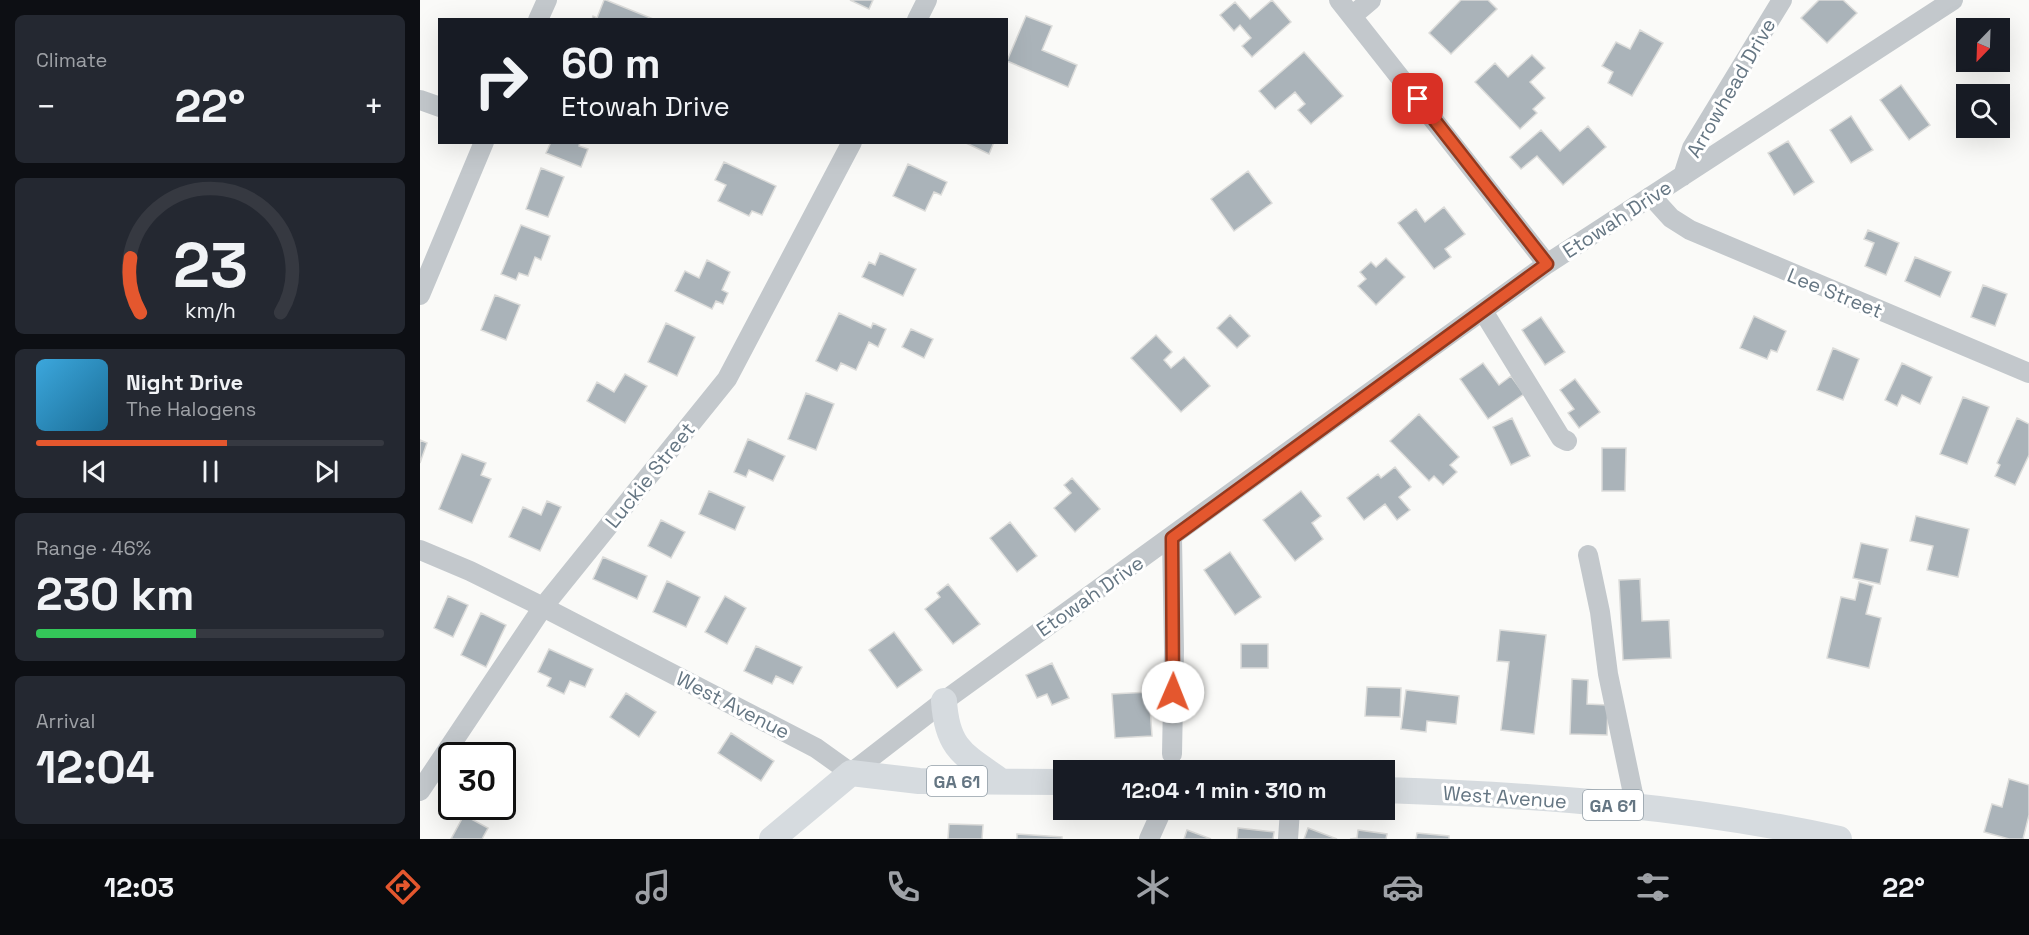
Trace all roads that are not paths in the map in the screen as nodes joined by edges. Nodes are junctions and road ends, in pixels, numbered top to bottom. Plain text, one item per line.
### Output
1 (547, 0) edge
2 (927, 0) edge
3 (1339, 0) edge
4 (1371, 0) edge
5 (1782, 0) edge
6 (1953, 0) edge
7 (1352, 16) junction
8 (539, 18) edge
9 (918, 18) edge
10 (420, 100) edge
11 (438, 106) edge
12 (483, 144) edge
13 (851, 144) edge
14 (1683, 176) junction
15 (1651, 196) junction
16 (1547, 264) junction
17 (420, 295) edge
18 (1483, 311) junction
19 (2029, 373) edge
20 (1567, 441) dead end
21 (1172, 538) junction
22 (420, 550) edge
23 (1588, 555) dead end
24 (543, 607) junction
25 (944, 701) junction
26 (1172, 754) dead end
27 (851, 773) junction
28 (1002, 781) junction
29 (1053, 782) edge
30 (1395, 790) edge
31 (420, 791) edge
32 (1636, 808) junction
33 (1158, 820) edge
34 (1289, 820) edge
35 (772, 839) edge
36 (1149, 839) edge
37 (1288, 839) edge
38 (1839, 839) edge

1 - 8 street
2 - 9 street
3 - 7 street
4 - 7 street
5 - 14 street, Arrowhead Drive
6 - 14 street, Etowah Drive
7 - 16 street
10 - 11 street
12 - 17 street
13 - 24 street, Luckie Street
14 - 15 street, Etowah Drive
15 - 16 street, Etowah Drive
15 - 19 street, Lee Street
16 - 18 street, Etowah Drive
18 - 20 street
18 - 21 street, Etowah Drive
21 - 25 street, Etowah Drive
21 - 26 street
22 - 24 street, West Avenue
23 - 32 street
24 - 27 street, West Avenue
24 - 31 street, Luckie Street
25 - 27 street, Etowah Drive
25 - 28 main road
27 - 28 main road, West Avenue / GA 61
27 - 35 main road, Etowah Drive
28 - 29 main road, West Avenue / GA 61
30 - 32 main road, West Avenue / GA 61
32 - 38 main road, West Avenue / GA 61
33 - 36 street
34 - 37 street

